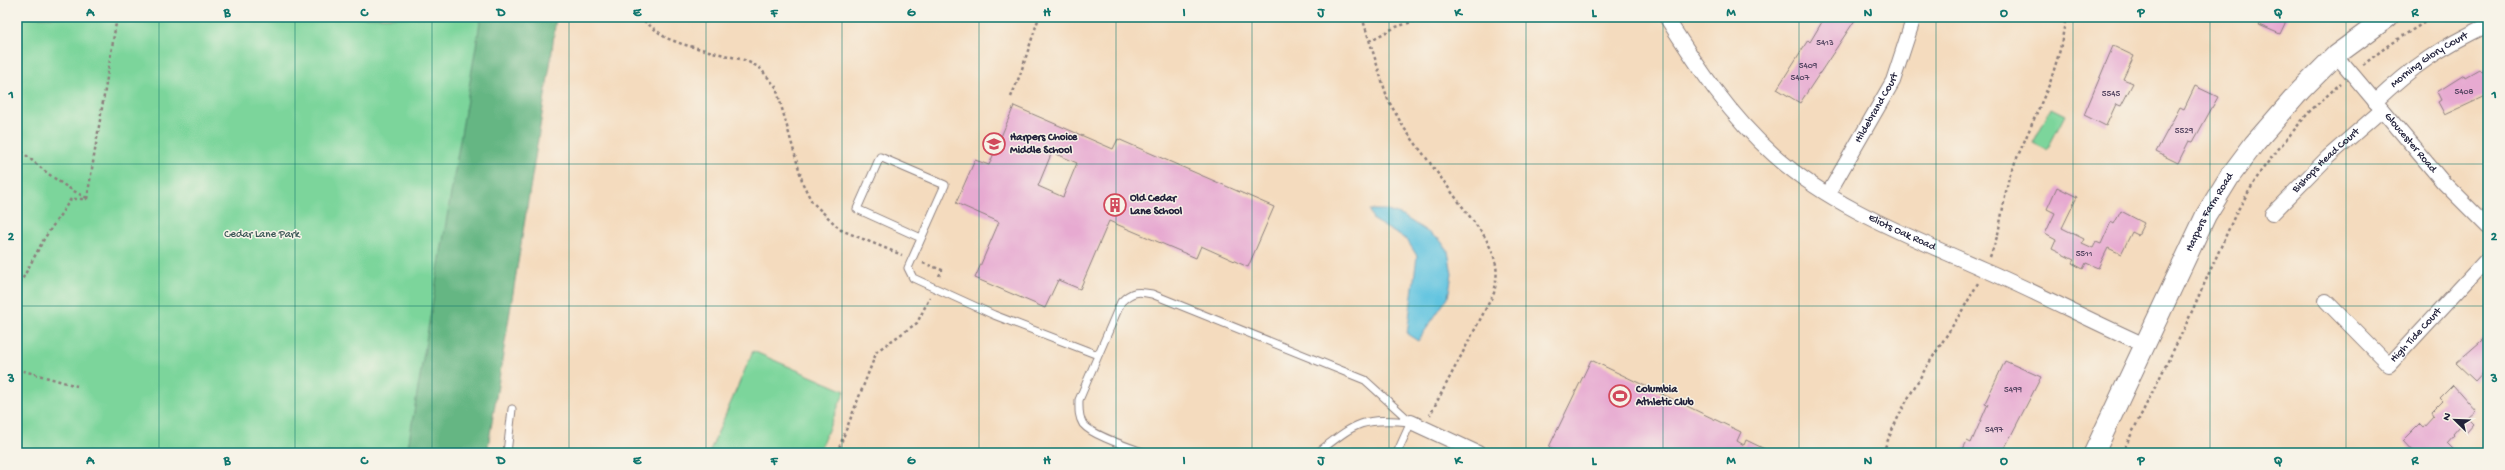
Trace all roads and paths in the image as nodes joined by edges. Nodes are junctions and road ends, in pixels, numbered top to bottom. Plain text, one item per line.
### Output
1 (118, 17) edge
2 (639, 17) edge
3 (1038, 17) edge
4 (1362, 17) edge
5 (1427, 17) edge
6 (1666, 17) edge
7 (1677, 17) edge
8 (1914, 17) edge
9 (2066, 17) edge
10 (2388, 17) edge
11 (2488, 25) edge
12 (1369, 41) junction
13 (2060, 50) dead end
14 (2336, 55) junction
15 (1698, 66) junction
16 (1011, 97) dead end
17 (2378, 106) junction
18 (17, 147) edge
19 (1828, 194) junction
20 (87, 199) junction
21 (2272, 214) dead end
22 (2488, 227) edge
23 (921, 238) junction
24 (2488, 258) edge
25 (912, 259) junction
26 (933, 289) junction
27 (17, 290) edge
28 (2326, 301) dead end
29 (2145, 345) junction
30 (1098, 355) junction
31 (17, 370) edge
32 (77, 386) dead end
33 (512, 409) dead end
34 (1417, 425) junction
35 (507, 453) edge
36 (837, 453) edge
37 (1145, 453) edge
38 (1317, 453) edge
39 (1397, 453) edge
40 (1478, 453) edge
41 (2094, 453) edge

1 - 20 path
2 - 25 path
3 - 16 path
4 - 12 path
5 - 12 path
6 - 15 street, Eliots Oak Road
7 - 15 street, Eliots Oak Road
8 - 19 street, Hildebrand Court
9 - 13 path
10 - 14 main road, Harpers Farm Road
11 - 17 street, Morning Glory Court
12 - 34 path
14 - 17 street, Gloucester Road
14 - 29 main road, Harpers Farm Road
15 - 19 street, Eliots Oak Road
17 - 21 street, Bishops Head Court
17 - 22 street, Gloucester Road
18 - 20 path
19 - 29 street, Eliots Oak Road
20 - 27 path
23 - 23 lane
23 - 25 lane
24 - 28 street, High Tide Court
25 - 26 lane
25 - 26 path
26 - 30 lane
26 - 36 path
29 - 41 main road, Harpers Farm Road
30 - 34 lane
30 - 37 lane
31 - 32 path
33 - 35 lane
34 - 38 lane
34 - 39 lane
34 - 40 street

